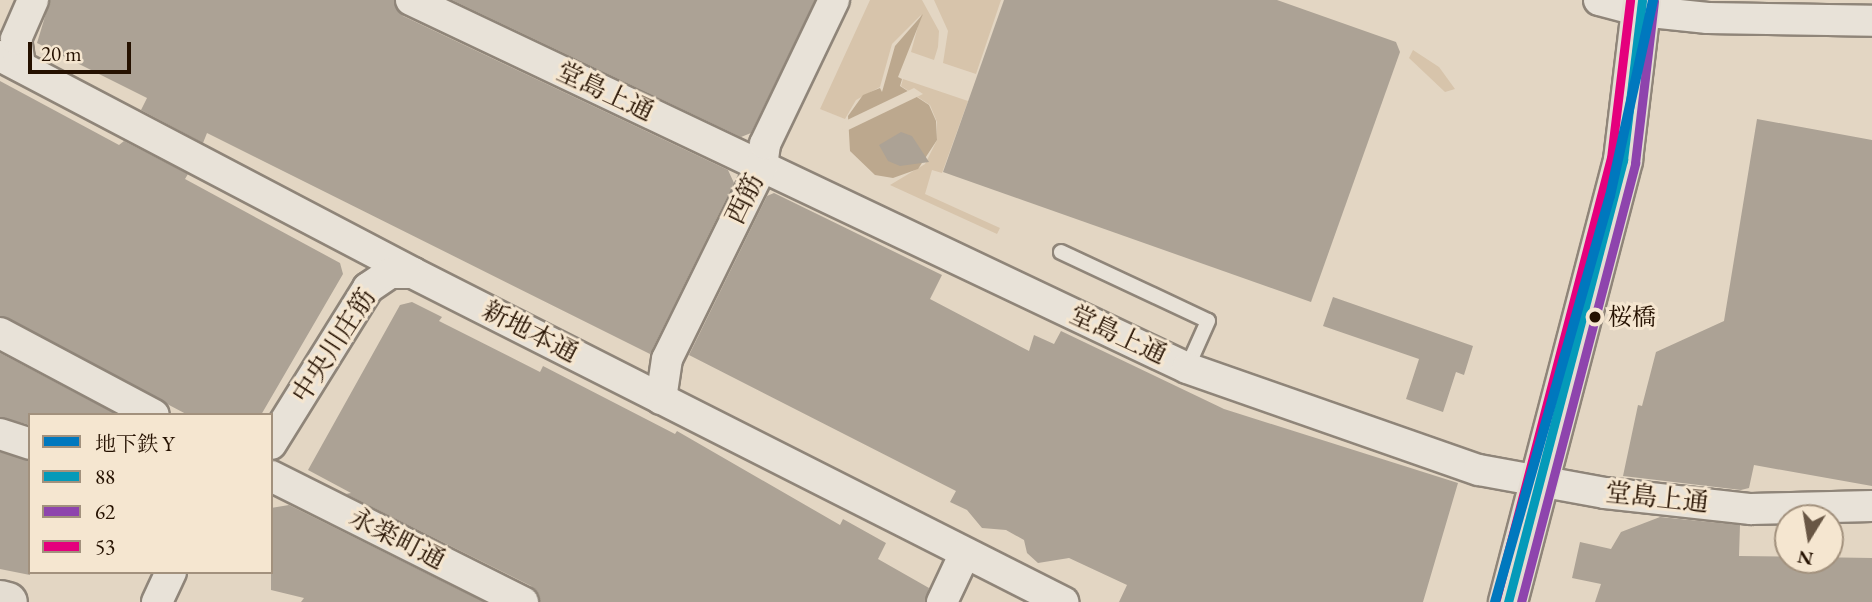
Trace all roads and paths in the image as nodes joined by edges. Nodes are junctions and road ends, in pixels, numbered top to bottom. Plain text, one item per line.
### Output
1 (33, 0) edge
2 (411, 0) edge
3 (834, 0) edge
4 (1599, 0) edge
5 (1641, 6) edge
6 (1872, 21) edge
7 (10, 61) edge
8 (762, 166) junction
9 (1061, 252) dead end
10 (413, 273) junction
11 (0, 333) edge
12 (1187, 368) junction
13 (661, 399) junction
14 (150, 413) edge
15 (0, 434) edge
16 (273, 441) edge
17 (28, 443) edge
18 (273, 477) edge
19 (1540, 481) junction
20 (1872, 506) edge
21 (965, 553) junction
22 (170, 574) edge
23 (0, 600) edge
24 (8, 602) edge
25 (157, 602) edge
26 (523, 602) edge
27 (942, 602) edge
28 (1063, 602) edge
29 (1508, 602) edge

1 - 7 street
2 - 8 street, 堂島上通
3 - 8 street, 西筋
4 - 5 street
5 - 6 street
5 - 19 main road
7 - 10 street, 新地本通
8 - 12 street, 堂島上通
8 - 13 street, 西筋
9 - 12 lane
10 - 13 street, 新地本通
10 - 16 street, 中央川庄筋
11 - 14 street
12 - 19 street, 堂島上通
13 - 21 street, 新地本通
15 - 17 street
18 - 26 street, 永楽町通
19 - 20 street, 堂島上通
19 - 29 main road
21 - 27 street
21 - 28 street, 新地本通
22 - 25 street
23 - 24 main road

